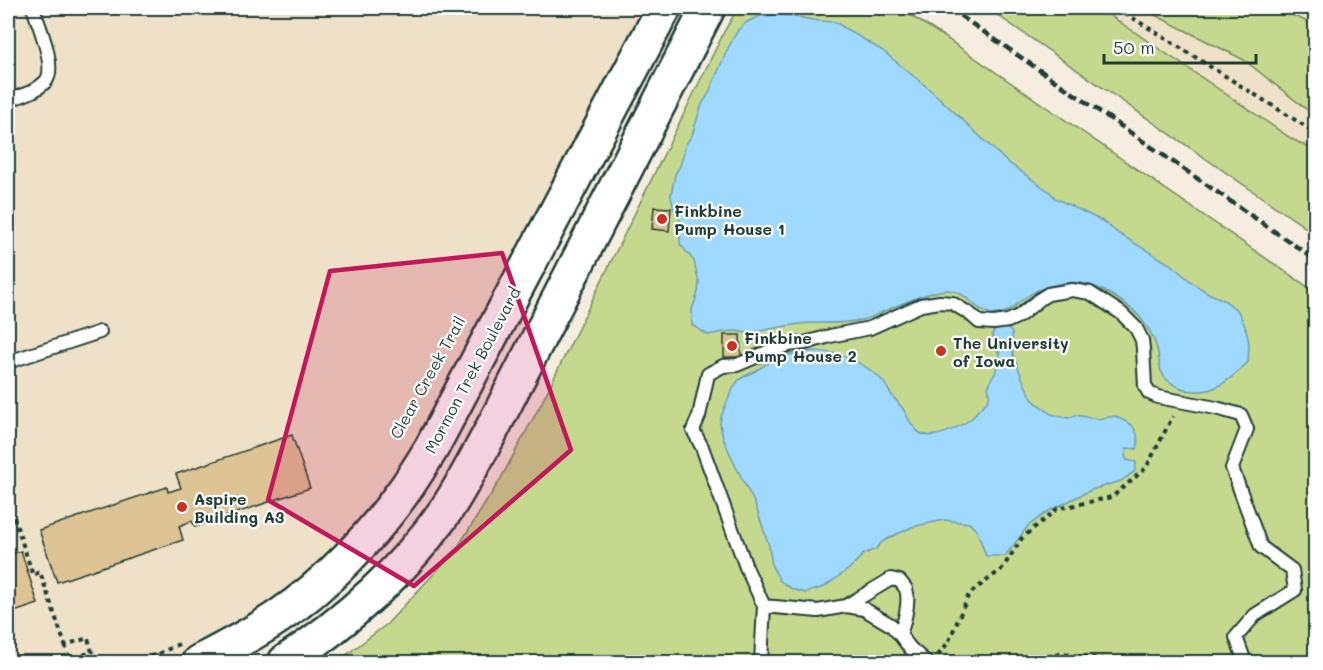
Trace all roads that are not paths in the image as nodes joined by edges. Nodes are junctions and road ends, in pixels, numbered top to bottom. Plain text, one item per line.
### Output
1 (33, 8) edge
2 (663, 8) edge
3 (708, 8) edge
4 (8, 100) edge
5 (100, 332) dead end
6 (8, 362) edge
7 (764, 606) junction
8 (846, 606) junction
9 (900, 634) junction
10 (189, 653) edge
11 (285, 663) edge
12 (760, 663) edge
13 (926, 663) edge
14 (1245, 663) edge

1 - 4 lane
2 - 10 main road, Mormon Trek Boulevard
3 - 11 main road
5 - 6 lane
7 - 8 lane
7 - 12 lane
7 - 14 lane
8 - 9 lane
8 - 9 lane
9 - 13 lane

